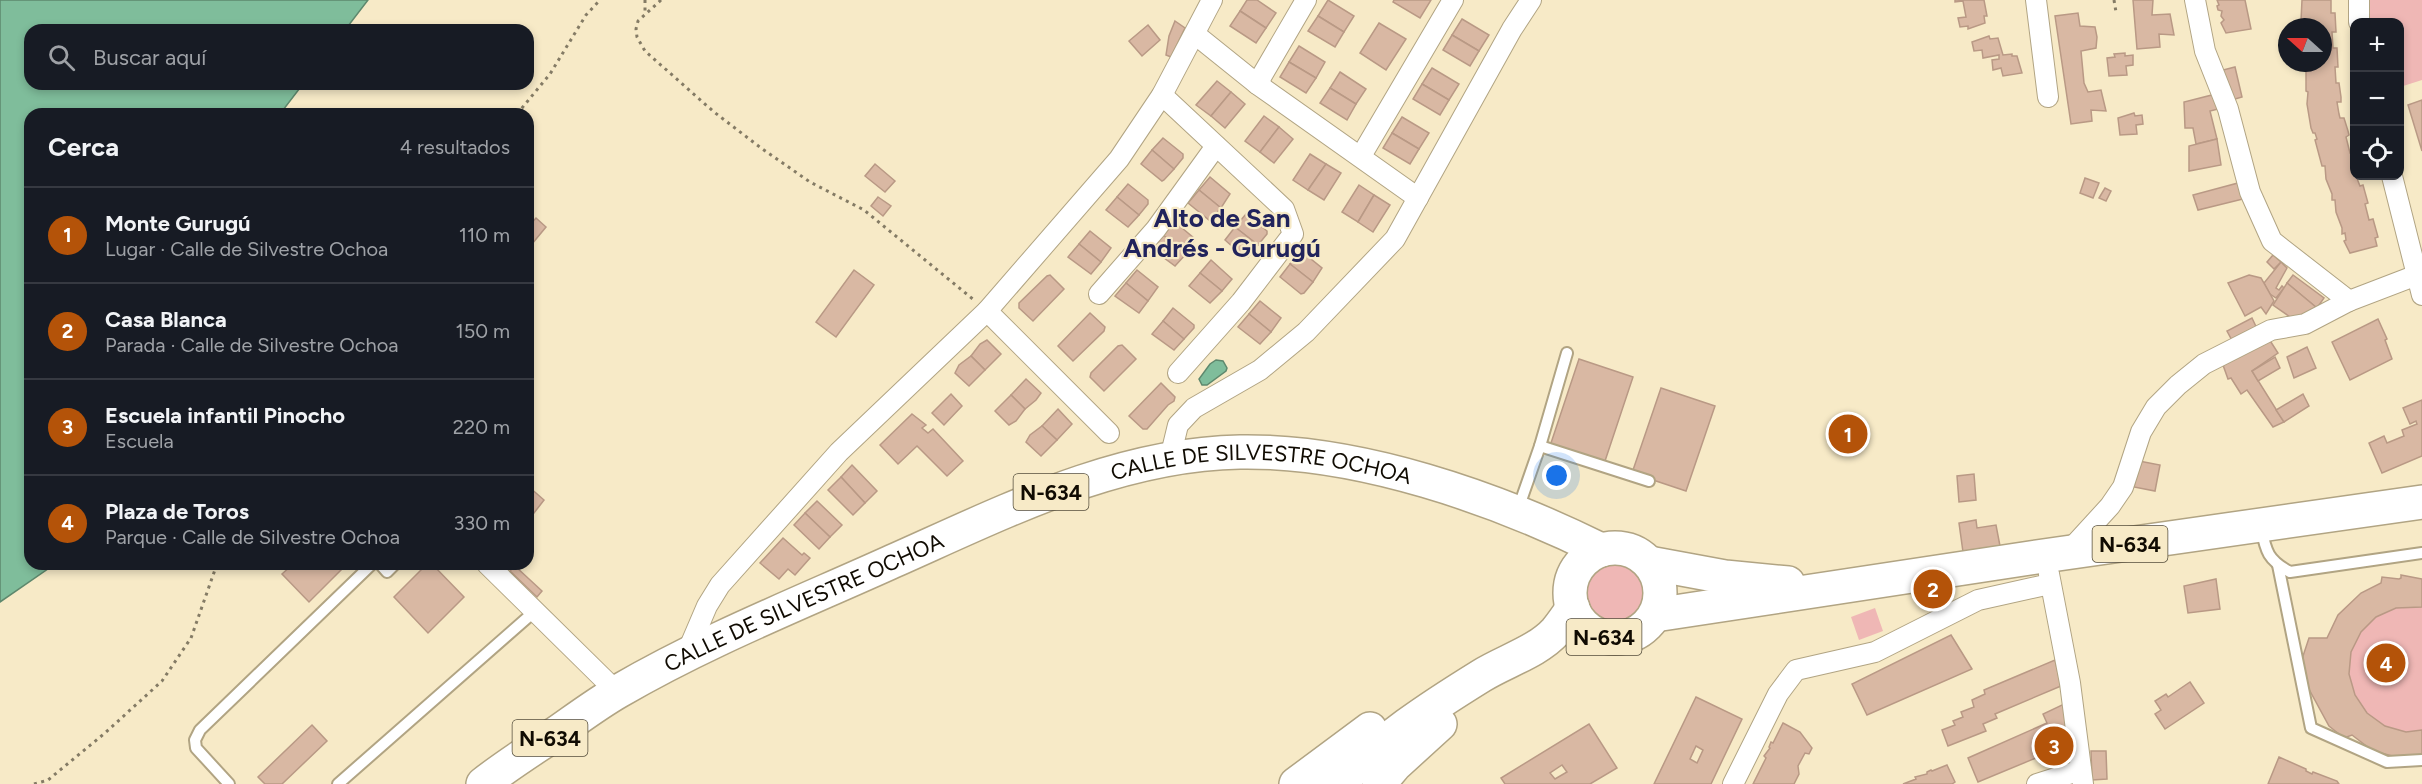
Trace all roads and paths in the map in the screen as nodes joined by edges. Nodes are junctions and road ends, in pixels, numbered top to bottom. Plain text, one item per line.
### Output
1 (600, 0) edge
2 (645, 0) edge
3 (661, 0) edge
4 (1212, 0) edge
5 (1306, 0) edge
6 (1453, 0) edge
7 (1531, 0) edge
8 (2036, 0) edge
9 (2114, 0) edge
10 (2195, 0) edge
11 (2359, 0) edge
12 (2116, 12) dead end
13 (645, 14) junction
14 (2359, 18) edge
15 (1196, 35) junction
16 (1257, 84) junction
17 (1162, 95) junction
18 (2048, 97) dead end
19 (522, 108) edge
20 (1216, 146) junction
21 (1360, 156) junction
22 (2393, 180) edge
23 (1418, 198) junction
24 (2419, 274) edge
25 (1099, 294) dead end
26 (2422, 296) edge
27 (2349, 301) junction
28 (987, 311) junction
29 (1567, 353) dead end
30 (1178, 373) dead end
31 (1109, 433) dead end
32 (1540, 446) junction
33 (1170, 458) junction
34 (1649, 481) dead end
35 (2422, 502) edge
36 (1517, 512) junction
37 (2260, 525) junction
38 (1601, 550) junction
39 (2422, 553) edge
40 (1649, 563) junction
41 (2055, 564) junction
42 (2278, 565) junction
43 (215, 570) edge
44 (366, 570) edge
45 (493, 570) edge
46 (1838, 587) junction
47 (1579, 606) junction
48 (535, 611) junction
49 (1655, 615) junction
50 (686, 655) junction
51 (1526, 663) junction
52 (1489, 671) junction
53 (617, 692) junction
54 (1426, 713) junction
55 (2422, 760) edge
56 (2082, 777) edge
57 (49, 782) edge
58 (34, 784) edge
59 (229, 784) edge
60 (338, 784) edge
61 (483, 784) edge
62 (1296, 784) edge
63 (1339, 784) edge
64 (1379, 784) edge
65 (1733, 784) edge
66 (2037, 784) edge

1 - 19 path
2 - 13 path
3 - 13 path
4 - 15 street
5 - 16 street
6 - 21 street
7 - 23 street
8 - 18 street
9 - 12 path
10 - 27 street
11 - 14 street
13 - 28 path
15 - 16 street
15 - 17 street
16 - 21 street
17 - 20 street
17 - 28 street
20 - 25 street
20 - 30 street
21 - 23 street
22 - 24 street
23 - 33 street
24 - 26 street
24 - 27 street
27 - 41 street
28 - 31 street
28 - 50 street
29 - 32 lane
32 - 34 lane
32 - 36 lane
33 - 36 highway, CALLE DE SILVESTRE OCHOA / N-634
33 - 50 highway, CALLE DE SILVESTRE OCHOA / N-634
35 - 37 highway, N-634
36 - 38 highway, N-634
36 - 47 highway, N-634
37 - 41 highway, N-634
37 - 42 lane
38 - 40 highway, N-634
38 - 47 highway
39 - 42 lane
40 - 46 highway, N-634
40 - 49 highway, N-634
41 - 46 highway, N-634
41 - 56 street
41 - 65 street
42 - 55 lane
43 - 57 path
44 - 59 lane
45 - 48 street
46 - 49 highway, N-634
47 - 49 highway, N-634
47 - 51 highway
47 - 52 highway
48 - 53 street
48 - 60 lane
50 - 53 highway, CALLE DE SILVESTRE OCHOA / N-634
51 - 54 highway
51 - 64 highway
52 - 54 highway
52 - 62 highway
53 - 61 highway, N-634
54 - 63 highway
56 - 66 street
57 - 58 path

